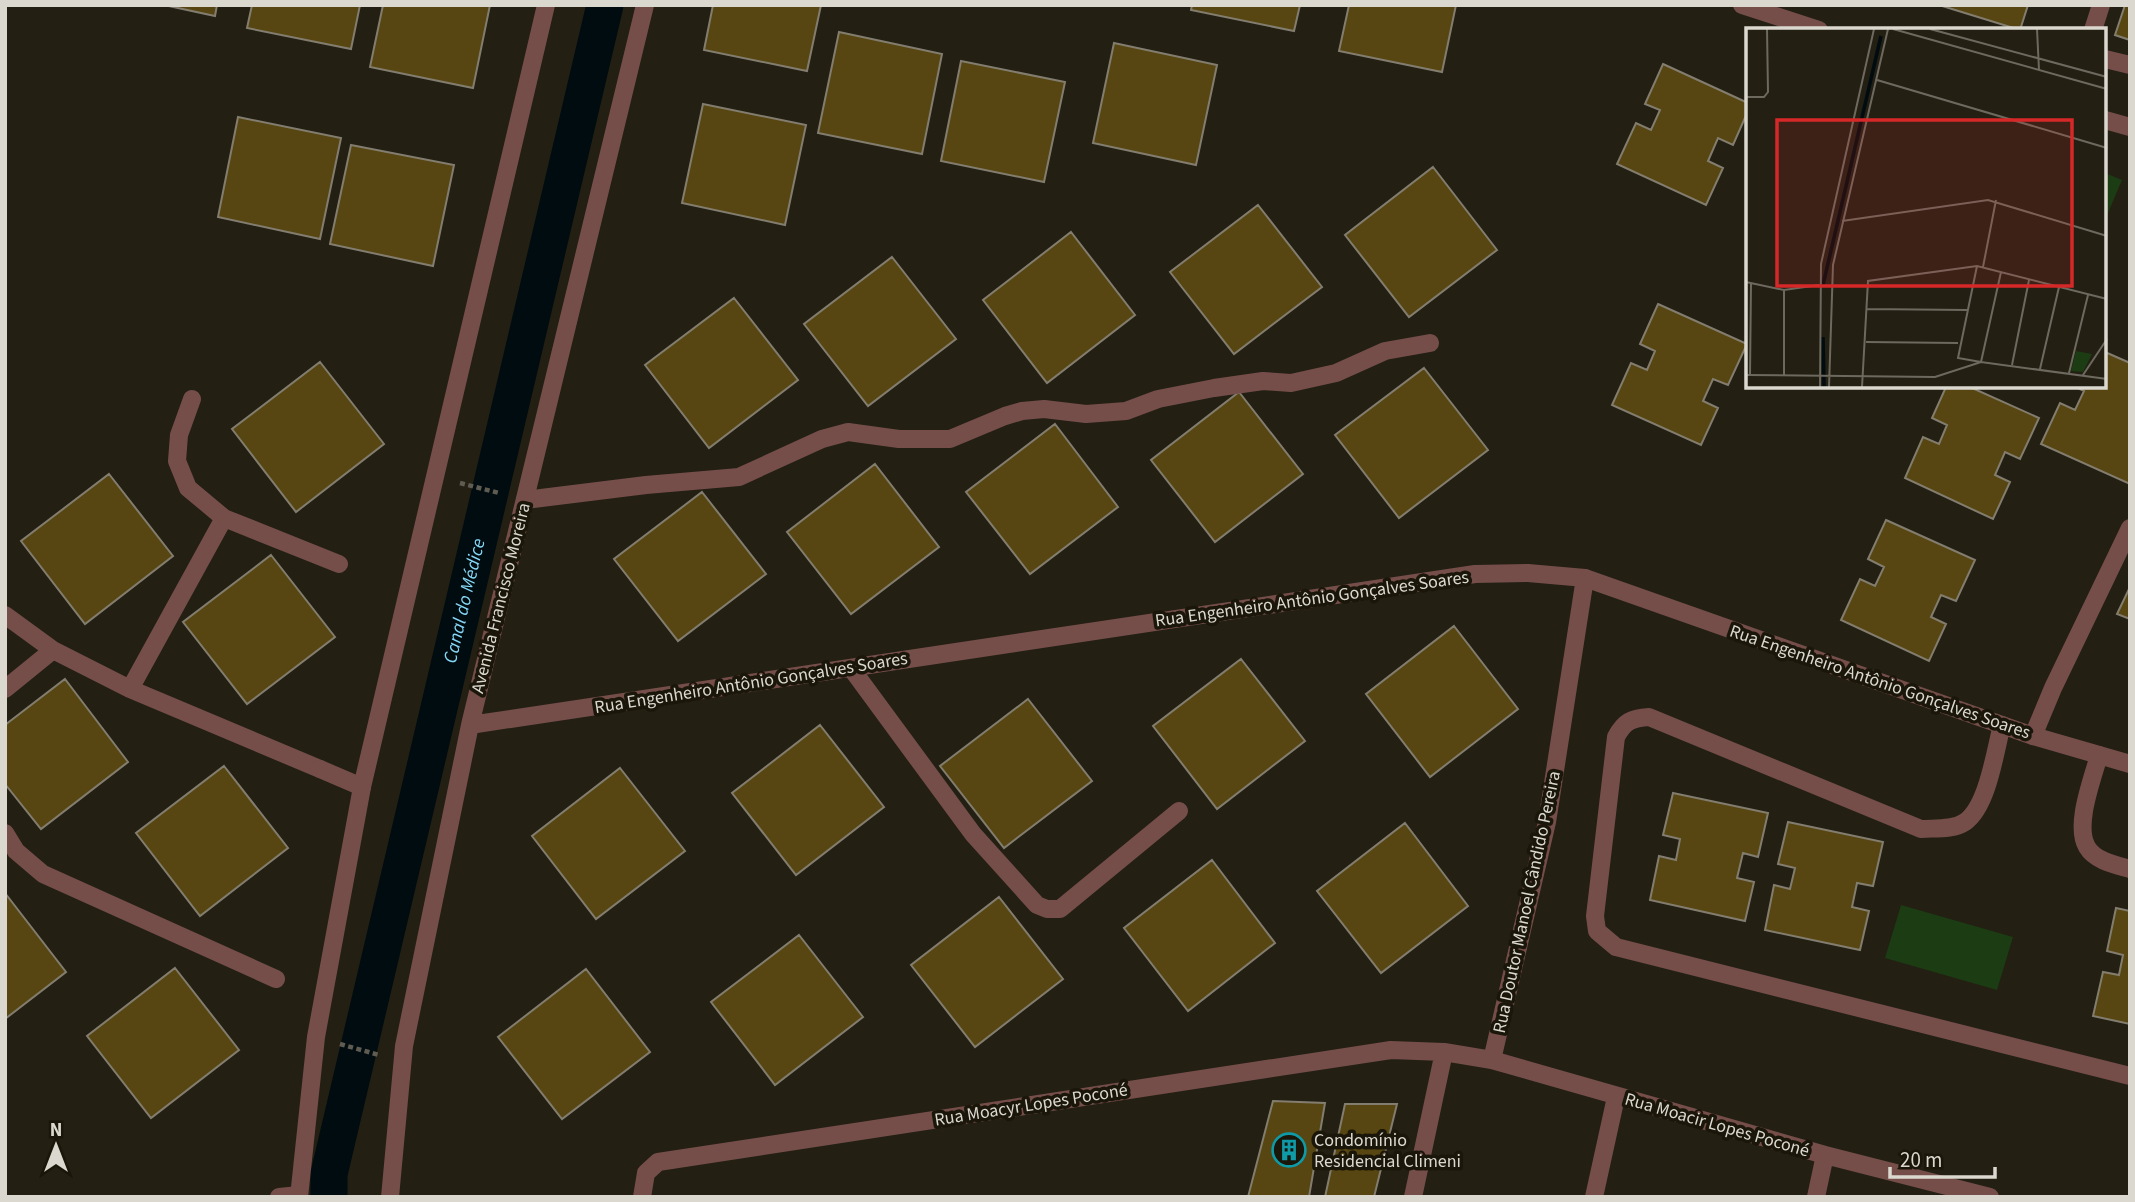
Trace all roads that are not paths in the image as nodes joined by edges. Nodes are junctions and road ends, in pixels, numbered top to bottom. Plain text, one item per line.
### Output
1 (546, 5) edge
2 (645, 5) edge
3 (1742, 5) edge
4 (2101, 5) edge
5 (1813, 28) edge
6 (2093, 28) edge
7 (2107, 59) edge
8 (2130, 65) edge
9 (2107, 121) edge
10 (2130, 127) edge
11 (1430, 343) dead end
12 (192, 399) dead end
13 (517, 498) junction
14 (224, 518) junction
15 (2130, 528) edge
16 (339, 564) dead end
17 (1585, 578) junction
18 (5, 615) edge
19 (53, 650) junction
20 (851, 668) junction
21 (5, 689) edge
22 (130, 689) junction
23 (470, 725) junction
24 (2002, 725) junction
25 (2033, 736) junction
26 (2099, 755) junction
27 (2130, 764) edge
28 (362, 787) junction
29 (1179, 811) dead end
30 (5, 833) edge
31 (2130, 869) edge
32 (276, 979) dead end
33 (1444, 1052) junction
34 (1492, 1060) junction
35 (2130, 1076) edge
36 (1616, 1097) junction
37 (1825, 1155) junction
38 (299, 1196) edge
39 (279, 1197) edge
40 (390, 1197) edge
41 (642, 1197) edge
42 (1413, 1197) edge
43 (1594, 1197) edge
44 (1816, 1197) edge
45 (1990, 1197) edge

1 - 28 street
2 - 13 street, Avenida Francisco Moreira
3 - 5 street
4 - 6 street
7 - 8 street
9 - 10 street
11 - 13 street
12 - 14 street
13 - 23 street, Avenida Francisco Moreira
14 - 16 street
14 - 22 street
15 - 25 street
17 - 20 street, Rua Engenheiro Antônio Gonçalves Soares
17 - 24 street, Rua Engenheiro Antônio Gonçalves Soares
17 - 34 street, Rua Doutor Manoel Cândido Pereira
18 - 19 street
19 - 21 street
19 - 22 street
20 - 23 street, Rua Engenheiro Antônio Gonçalves Soares
20 - 29 street
22 - 28 street
23 - 40 street, Avenida Francisco Moreira
24 - 25 street, Rua Engenheiro Antônio Gonçalves Soares
24 - 35 street
25 - 26 street, Rua Engenheiro Antônio Gonçalves Soares
26 - 27 street, Rua Engenheiro Antônio Gonçalves Soares
26 - 31 street
28 - 38 street
30 - 32 street
33 - 34 street, Rua Moacir Lopes Poconé
33 - 41 street, Rua Moacyr Lopes Poconé
33 - 42 street
34 - 36 street, Rua Moacir Lopes Poconé
36 - 37 street, Rua Moacir Lopes Poconé
36 - 43 street
37 - 44 street
37 - 45 street, Rua Moacir Lopes Poconé
38 - 39 street

